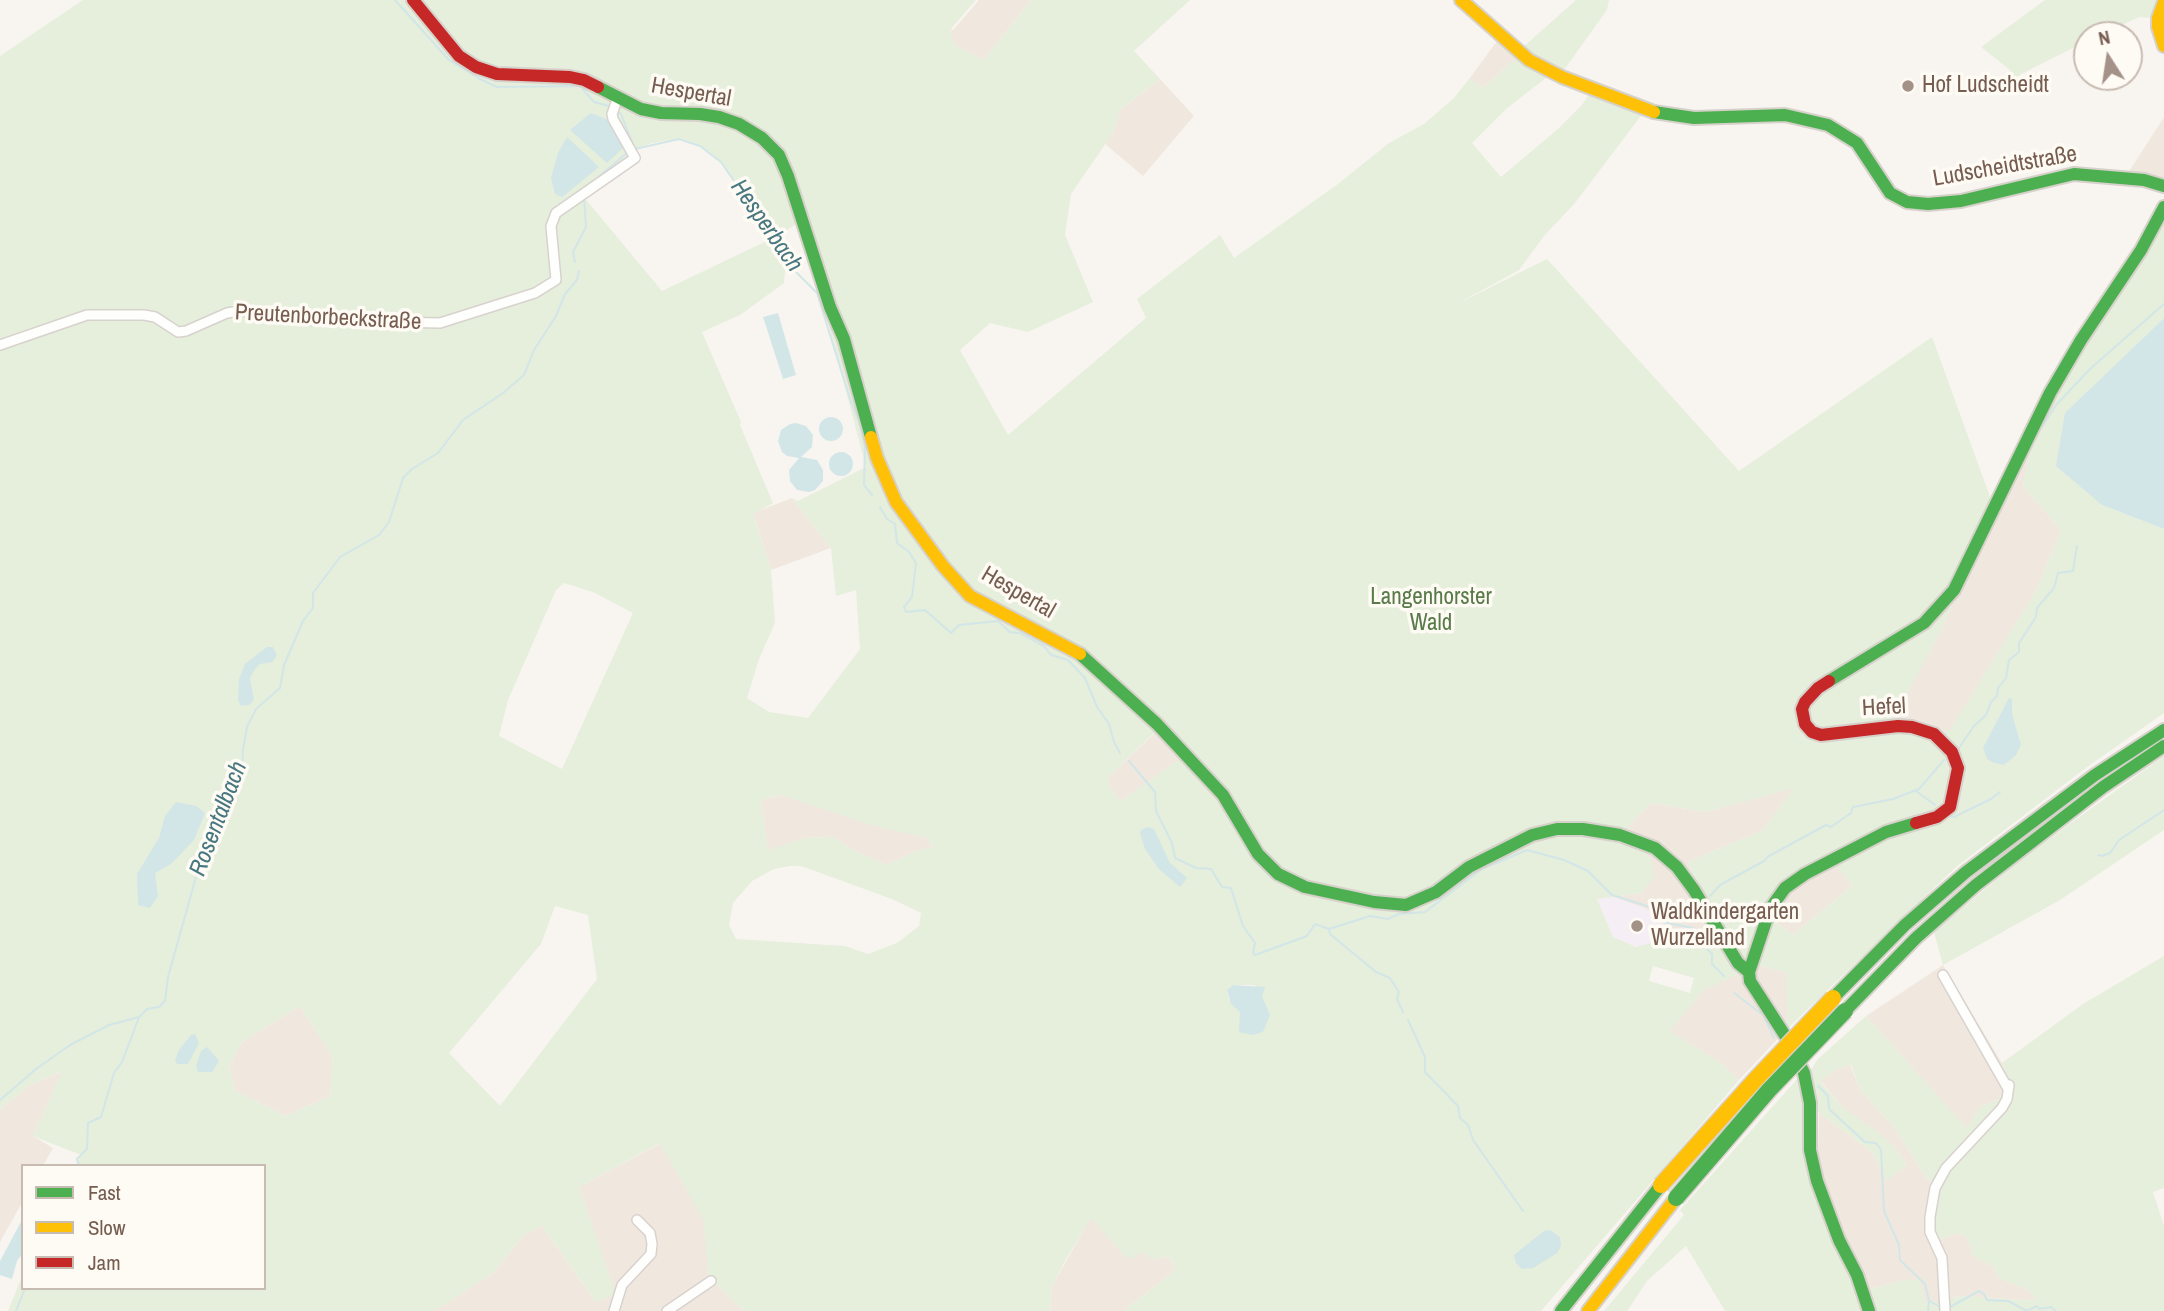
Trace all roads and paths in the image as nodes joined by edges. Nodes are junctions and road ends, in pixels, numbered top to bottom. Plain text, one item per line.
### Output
1 (413, 0) edge
2 (1461, 0) edge
3 (2164, 2) edge
4 (2164, 46) edge
5 (618, 97) junction
6 (2164, 186) edge
7 (2164, 207) edge
8 (0, 345) edge
9 (2164, 730) edge
10 (2164, 746) edge
11 (1749, 972) junction
12 (1943, 975) dead end
13 (637, 1220) dead end
14 (711, 1281) dead end
15 (614, 1311) edge
16 (667, 1311) edge
17 (1561, 1311) edge
18 (1588, 1311) edge
19 (1869, 1311) edge
20 (1945, 1311) edge

1 - 5 main road, Hespertal
2 - 6 main road, Ludscheidtstraße
3 - 4 main road
5 - 8 street, Preutenborbeckstraße
5 - 11 main road, Hespertal
7 - 11 main road, Hefel
9 - 17 main road, bridge
10 - 18 main road, bridge
11 - 19 main road
12 - 20 street
13 - 15 street
14 - 16 street

